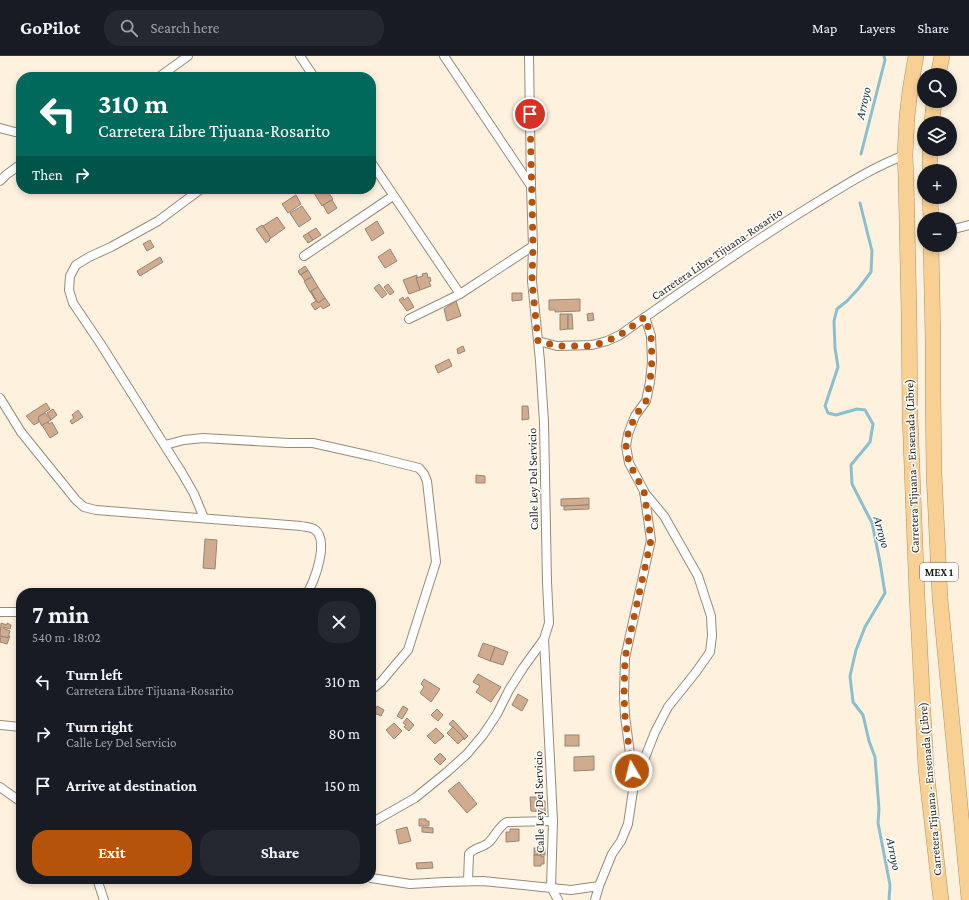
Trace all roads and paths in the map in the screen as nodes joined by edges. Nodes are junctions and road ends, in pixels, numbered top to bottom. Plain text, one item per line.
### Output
1 (188, 56) edge
2 (300, 56) edge
3 (444, 56) edge
4 (529, 56) edge
5 (916, 56) edge
6 (942, 56) edge
7 (939, 68) edge
8 (166, 72) edge
9 (311, 72) edge
10 (0, 128) edge
11 (16, 132) edge
12 (905, 155) junction
13 (16, 168) edge
14 (376, 170) edge
15 (0, 181) edge
16 (531, 187) junction
17 (194, 194) edge
18 (393, 196) junction
19 (969, 224) edge
20 (957, 228) edge
21 (533, 246) junction
22 (931, 252) edge
23 (304, 256) dead end
24 (460, 294) junction
25 (645, 317) junction
26 (409, 320) dead end
27 (538, 341) junction
28 (0, 398) edge
29 (165, 445) junction
30 (644, 491) junction
31 (204, 518) junction
32 (310, 588) edge
33 (0, 612) edge
34 (16, 612) edge
35 (544, 639) junction
36 (376, 686) edge
37 (0, 725) edge
38 (16, 727) edge
39 (634, 784) junction
40 (0, 787) edge
41 (16, 798) edge
42 (376, 820) edge
43 (553, 821) junction
44 (376, 879) edge
45 (468, 881) junction
46 (99, 884) edge
47 (599, 886) junction
48 (551, 887) junction
49 (969, 899) edge
50 (104, 900) edge
51 (558, 900) edge
52 (595, 900) edge
53 (941, 900) edge

1 - 8 street
2 - 9 street
3 - 16 street
4 - 16 street, Calle Ley Del Servicio
5 - 12 highway, Carretera Tijuana - Ensenada (Libre) / MEX 1
6 - 7 highway
10 - 11 street
12 - 25 street, Carretera Libre Tijuana-Rosarito
12 - 53 highway, Carretera Tijuana - Ensenada (Libre) / MEX 1
13 - 15 street
14 - 18 street
16 - 21 street, Calle Ley Del Servicio
17 - 29 street
18 - 23 street
18 - 24 street
19 - 20 street
21 - 24 street
21 - 27 street, Calle Ley Del Servicio
22 - 49 highway, Carretera Tijuana - Ensenada (Libre) / MEX 1
24 - 26 street
25 - 27 street, Carretera Libre Tijuana-Rosarito
25 - 30 street
27 - 35 street, Calle Ley Del Servicio
28 - 31 street
29 - 31 street
29 - 36 street
30 - 39 street
30 - 39 street
31 - 32 street
33 - 34 street
35 - 42 street
35 - 43 street, Calle Ley Del Servicio
37 - 38 street
39 - 47 street
40 - 41 street
43 - 45 street
43 - 48 street, Calle Ley Del Servicio
44 - 45 street
45 - 48 street
46 - 50 street
47 - 48 street
47 - 52 street
48 - 51 street

